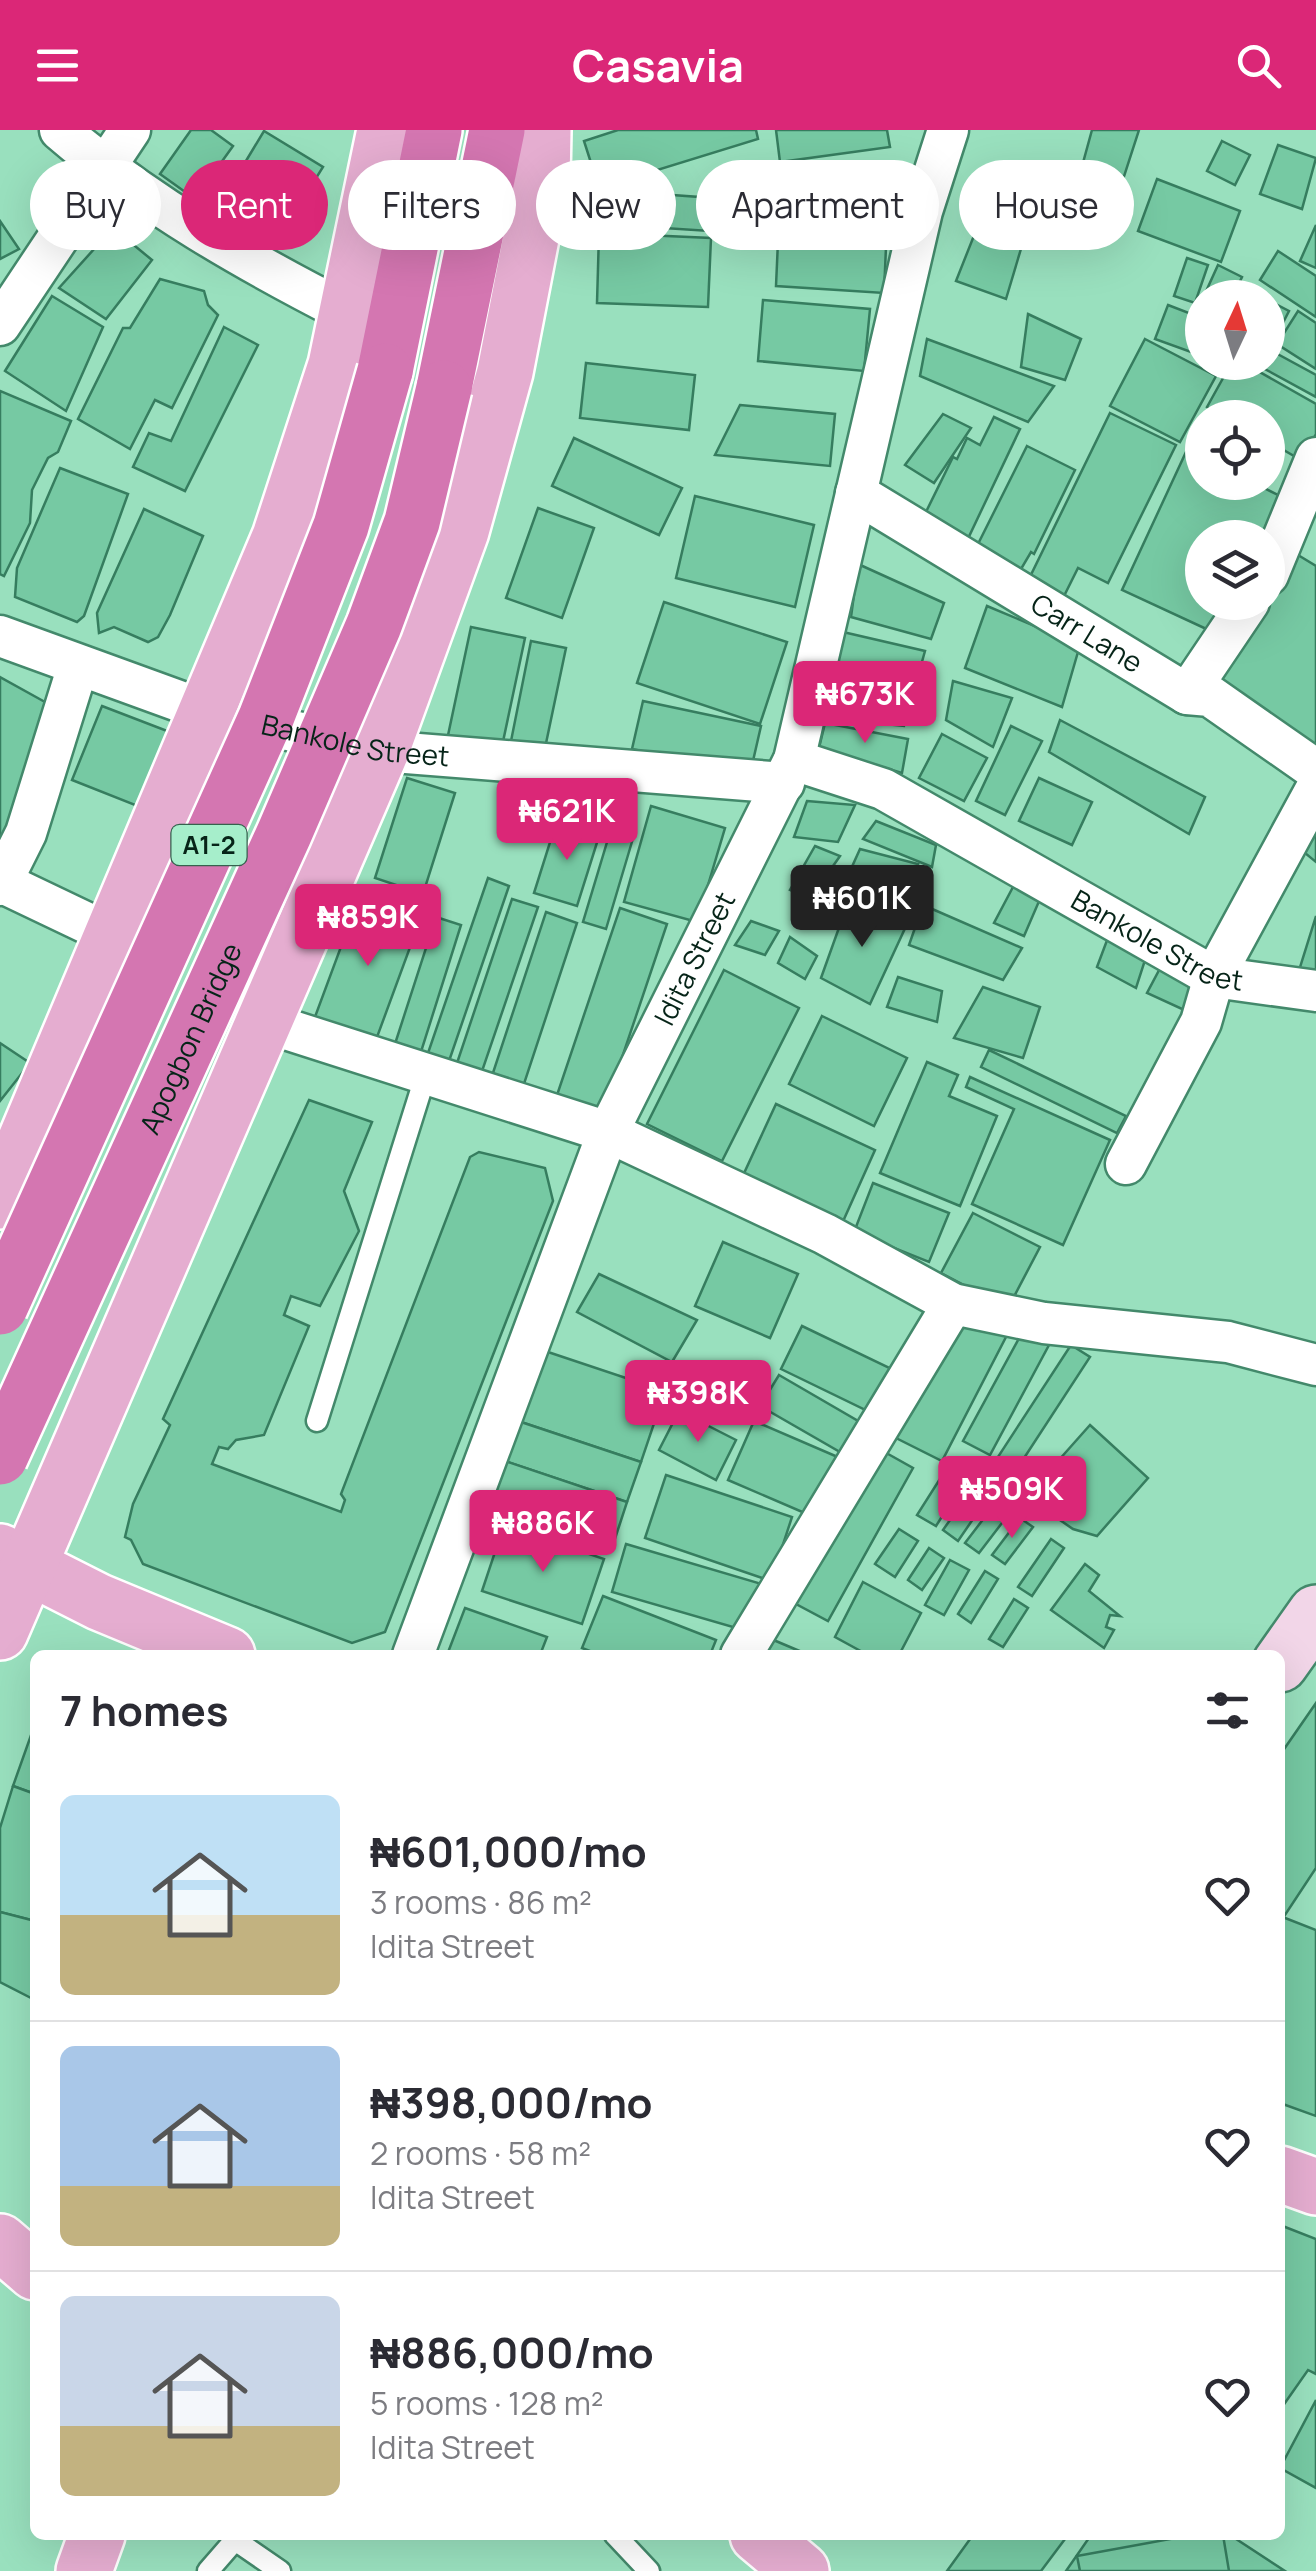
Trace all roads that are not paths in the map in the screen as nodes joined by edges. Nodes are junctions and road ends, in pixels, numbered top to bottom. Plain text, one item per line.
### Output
1 (60, 130) edge
2 (130, 130) edge
3 (385, 130) edge
4 (434, 130) edge
5 (497, 130) edge
6 (543, 130) edge
7 (948, 130) edge
8 (95, 160) edge
9 (111, 160) edge
10 (161, 205) edge
11 (50, 250) edge
12 (348, 313) junction
13 (0, 325) edge
14 (1316, 458) edge
15 (856, 493) junction
16 (1285, 534) edge
17 (1237, 620) edge
18 (0, 636) edge
19 (78, 666) junction
20 (1187, 694) junction
21 (209, 712) junction
22 (382, 751) junction
23 (1316, 770) edge
24 (789, 771) junction
25 (1316, 789) edge
26 (1, 884) edge
27 (114, 936) junction
28 (1214, 977) junction
29 (1316, 991) edge
30 (264, 1022) junction
31 (426, 1074) junction
32 (608, 1132) junction
33 (1126, 1164) dead end
34 (0, 1202) edge
35 (952, 1304) junction
36 (0, 1307) edge
37 (1316, 1365) edge
38 (317, 1421) dead end
39 (0, 1457) edge
40 (14, 1559) edge
41 (1316, 1613) edge
42 (0, 1632) edge
43 (215, 1650) edge
44 (415, 1650) edge
45 (744, 1650) edge
46 (1285, 1657) edge
47 (1285, 2176) edge
48 (1316, 2187) edge
49 (95, 2540) edge
50 (620, 2540) edge
51 (764, 2540) edge
52 (84, 2571) edge
53 (208, 2571) edge
54 (280, 2571) edge
55 (649, 2571) edge
56 (801, 2571) edge

1 - 8 street
2 - 9 street
3 - 12 main road
4 - 36 highway, A1-2, bridge
5 - 39 highway, Apogbon Bridge / A1-2, bridge
6 - 22 main road
7 - 15 street, Idita Street
10 - 12 street
11 - 13 street
12 - 21 main road
14 - 16 street
15 - 20 street, Carr Lane
15 - 24 street, Idita Street
17 - 20 street
18 - 19 street, Bankole Street
19 - 21 street, Bankole Street
19 - 26 street
20 - 23 street, Carr Lane
21 - 22 street, Bankole Street
21 - 27 main road
22 - 24 street, Bankole Street
22 - 30 main road
24 - 28 street, Bankole Street
24 - 32 street, Idita Street
25 - 28 street
26 - 27 street
27 - 34 main road
28 - 29 street, Bankole Street
28 - 33 street
30 - 31 street
30 - 40 main road
31 - 32 street
31 - 38 lane
32 - 35 street
32 - 44 street, Idita Street
35 - 37 street
35 - 45 street
40 - 42 main road
40 - 43 main road
41 - 46 main road
47 - 48 main road
49 - 52 main road
50 - 55 lane
51 - 56 main road
53 - 54 lane

